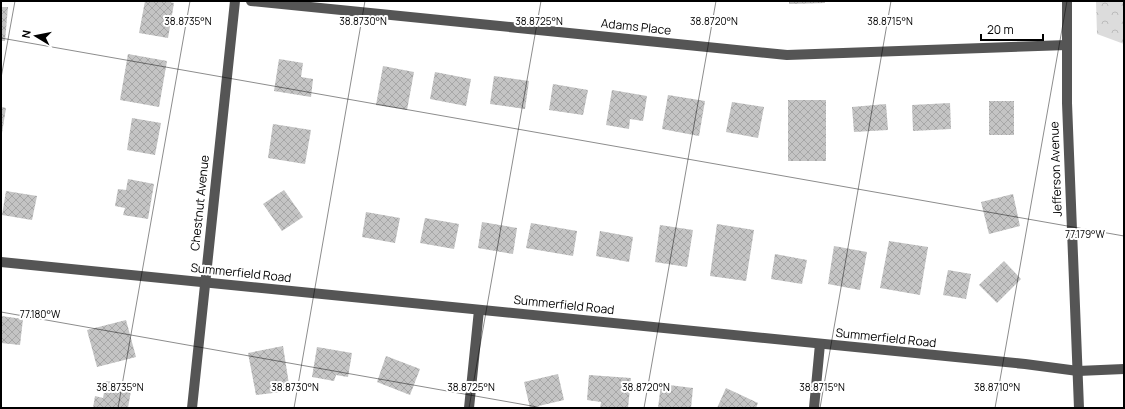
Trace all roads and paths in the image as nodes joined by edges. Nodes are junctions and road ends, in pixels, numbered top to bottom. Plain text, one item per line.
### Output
1 (235, 1) edge
2 (251, 1) edge
3 (1067, 1) edge
4 (1067, 45) junction
5 (1, 262) edge
6 (205, 282) junction
7 (479, 310) junction
8 (820, 344) junction
9 (1124, 369) edge
10 (1078, 371) junction
11 (192, 408) edge
12 (469, 408) edge
13 (814, 408) edge
14 (1079, 408) edge

1 - 6 street, Chestnut Avenue
2 - 4 street, Adams Place
3 - 4 street, Jefferson Avenue
4 - 10 street, Jefferson Avenue
5 - 6 street, Summerfield Road
6 - 7 street, Summerfield Road
6 - 11 street, Chestnut Avenue
7 - 8 street, Summerfield Road
7 - 12 street
8 - 10 street, Summerfield Road
8 - 13 street
9 - 10 street, Summerfield Road
10 - 14 street, Jefferson Avenue

